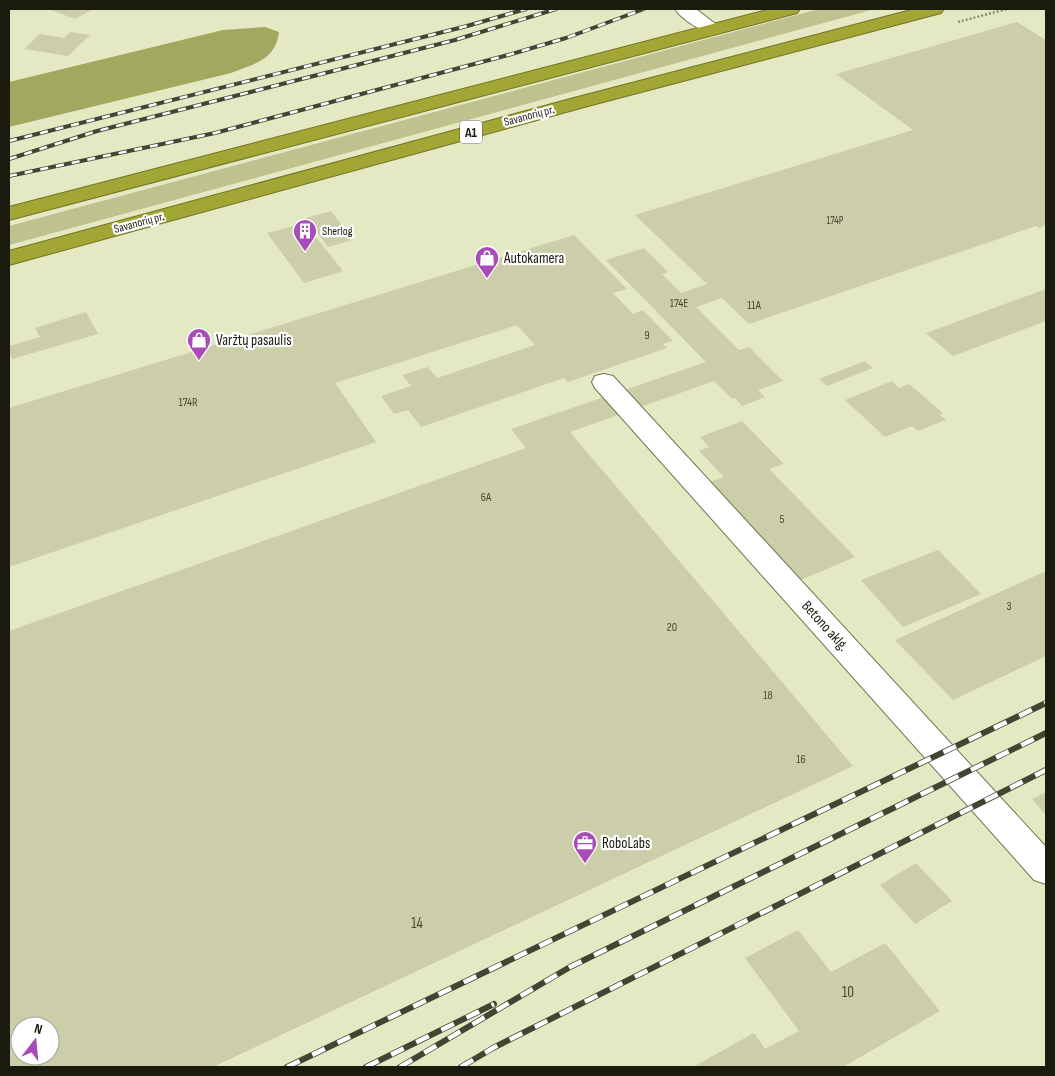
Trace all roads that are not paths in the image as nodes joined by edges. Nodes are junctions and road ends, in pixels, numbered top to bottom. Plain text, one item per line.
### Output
1 (684, 9) edge
2 (791, 9) edge
3 (935, 9) edge
4 (713, 29) junction
5 (9, 214) edge
6 (9, 258) edge
7 (604, 382) dead end
8 (1046, 870) edge

1 - 4 street
2 - 4 highway
3 - 6 highway, Savanorių pr. / A1
4 - 5 highway
7 - 8 street, Betono aklg.

